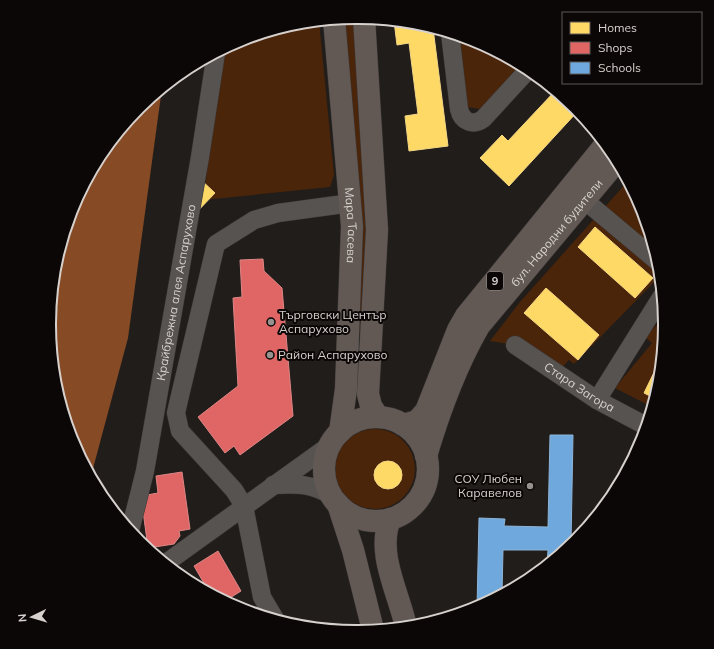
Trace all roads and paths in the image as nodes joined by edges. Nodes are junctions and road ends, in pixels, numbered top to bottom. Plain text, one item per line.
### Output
1 (364, 24) edge
2 (335, 25) edge
3 (451, 39) edge
4 (215, 60) edge
5 (524, 75) edge
6 (601, 149) edge
7 (612, 166) edge
8 (583, 199) junction
9 (351, 203) junction
10 (649, 254) edge
11 (657, 304) edge
12 (515, 344) dead end
13 (597, 400) junction
14 (378, 417) junction
15 (641, 423) edge
16 (403, 425) junction
17 (335, 439) junction
18 (426, 456) junction
19 (273, 485) junction
20 (335, 500) junction
21 (244, 506) junction
22 (390, 519) junction
23 (132, 524) edge
24 (170, 560) edge
25 (262, 597) junction
26 (260, 609) edge
27 (271, 613) edge
28 (404, 621) edge
29 (372, 624) edge

1 - 14 main road, Мара Тасева
2 - 9 main road, Мара Тасева
3 - 5 street
4 - 23 street, Крайбрежна алея Аспарухово
6 - 16 main road, бул. Народни будители / 9
7 - 8 main road, бул. Народни будители / 9
8 - 10 street
8 - 18 main road, бул. Народни будители / 9
9 - 17 main road, Мара Тасева
9 - 21 street
11 - 13 street
12 - 13 street, Стара Загора
13 - 15 street, Стара Загора
14 - 16 main road, 9
14 - 17 main road, 9
16 - 18 main road, 9
17 - 19 street
17 - 20 main road
18 - 22 main road, 9
19 - 20 street
19 - 21 street
20 - 22 main road, 9
20 - 29 main road
21 - 24 street
21 - 25 street
22 - 28 main road
25 - 26 street
25 - 27 street

